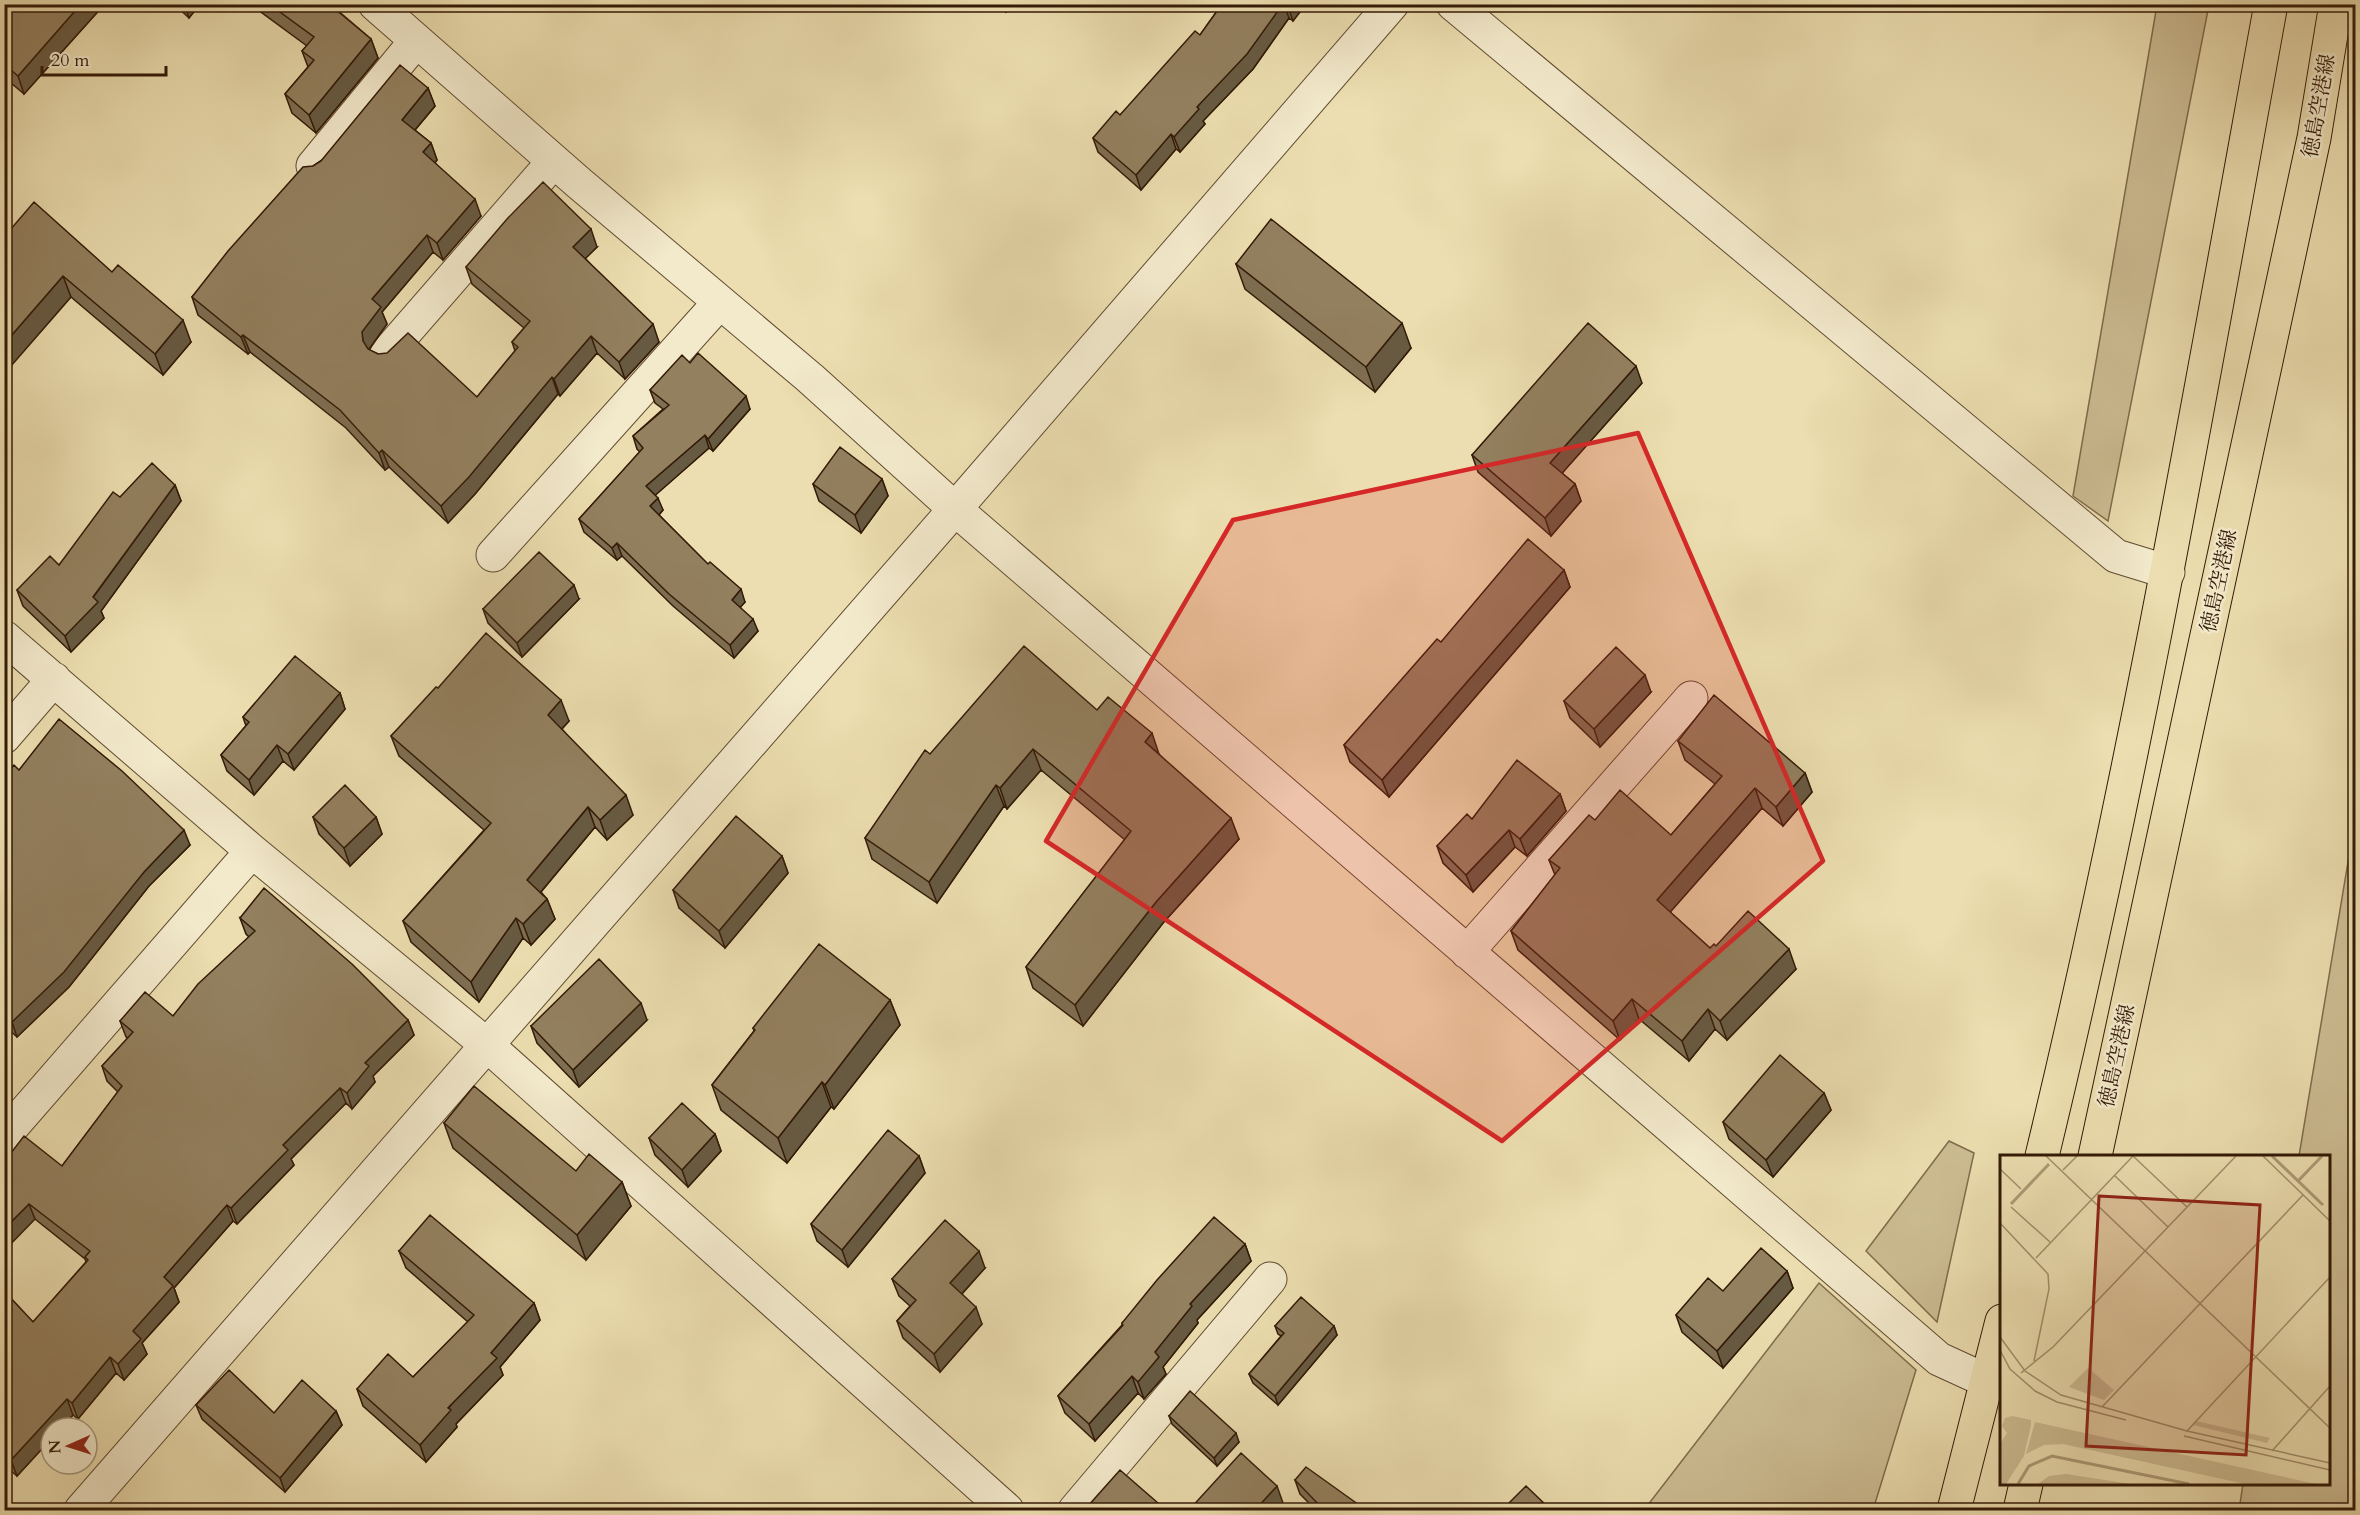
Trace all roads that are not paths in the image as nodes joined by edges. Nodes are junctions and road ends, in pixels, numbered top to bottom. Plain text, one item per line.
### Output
1 (375, 4) edge
2 (1392, 4) edge
3 (1454, 4) edge
4 (2271, 4) edge
5 (2336, 4) edge
6 (416, 41) junction
7 (554, 161) junction
8 (313, 166) edge
9 (720, 302) junction
10 (387, 353) edge
11 (955, 509) junction
12 (493, 555) dead end
13 (2168, 572) junction
14 (4, 637) edge
15 (54, 679) junction
16 (1691, 698) dead end
17 (4, 737) edge
18 (252, 850) junction
19 (1467, 952) junction
20 (487, 1045) junction
21 (4, 1136) edge
22 (2042, 1155) edge
23 (2095, 1155) edge
24 (1270, 1279) dead end
25 (2000, 1325) edge
26 (1987, 1381) junction
27 (2026, 1485) edge
28 (81, 1510) edge
29 (1007, 1510) edge
30 (1075, 1510) edge
31 (1954, 1510) edge
32 (2020, 1510) edge

1 - 6 street
2 - 11 street
3 - 13 street
4 - 13 main road
5 - 23 main road, 徳島空港線
6 - 7 street
6 - 8 street
7 - 9 street
7 - 10 street
9 - 11 street
9 - 12 street
11 - 19 street
11 - 20 street
13 - 22 main road
14 - 15 street
15 - 17 street
15 - 18 street
16 - 19 street
18 - 20 street
18 - 21 street
19 - 26 street
20 - 28 street
20 - 29 street
24 - 30 street
25 - 26 main road
26 - 31 main road
27 - 32 main road

